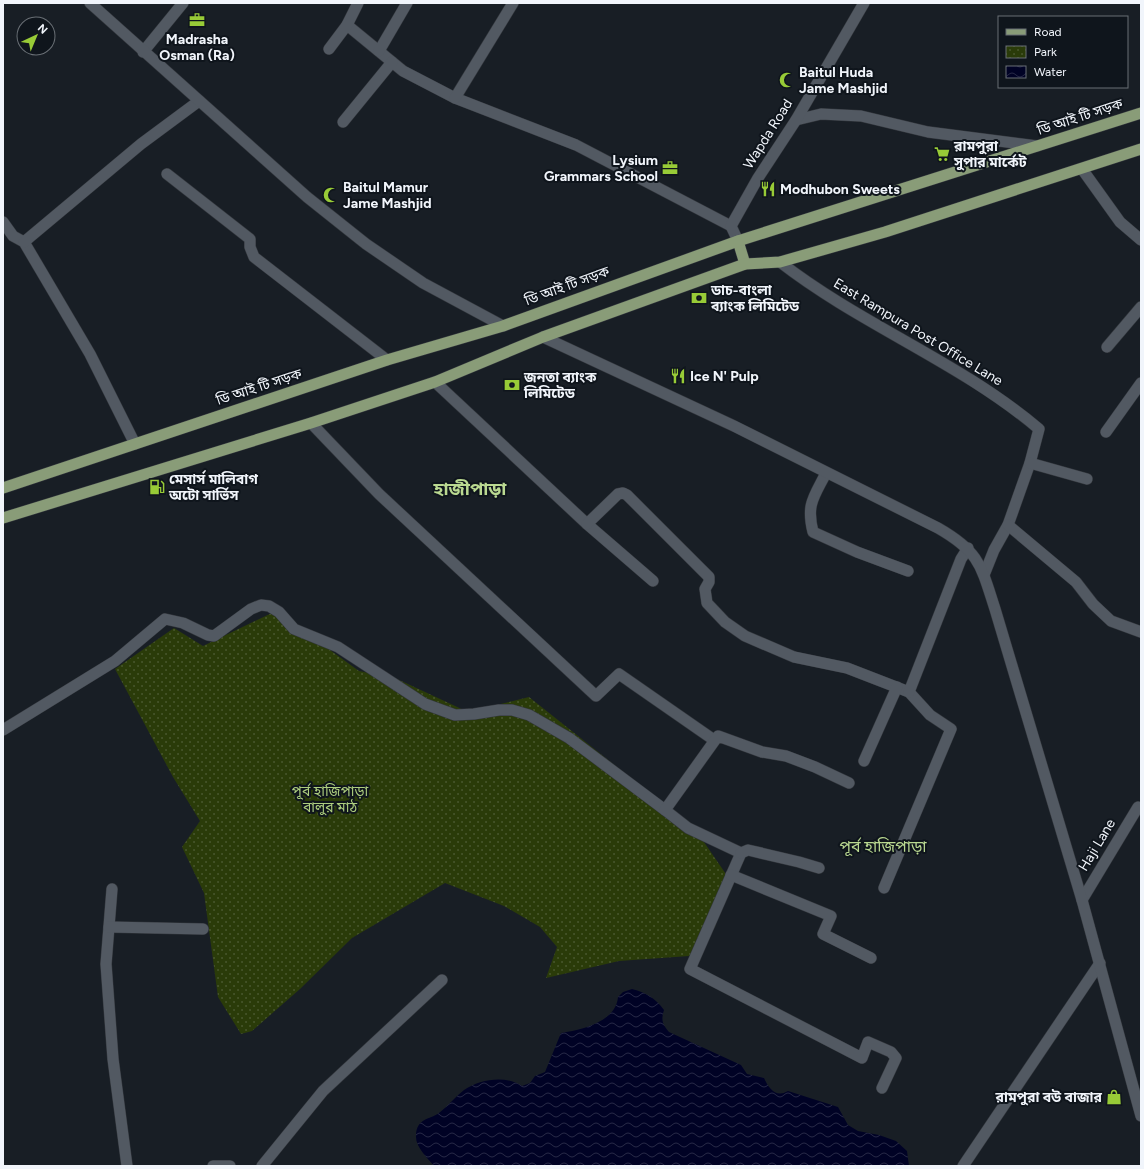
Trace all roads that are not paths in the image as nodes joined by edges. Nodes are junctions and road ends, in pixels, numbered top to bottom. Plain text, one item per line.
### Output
1 (183, 3) edge
2 (358, 3) edge
3 (407, 3) edge
4 (513, 3) edge
5 (864, 3) edge
6 (92, 4) edge
7 (346, 25) junction
8 (329, 49) dead end
9 (379, 51) junction
10 (143, 52) junction
11 (392, 62) junction
12 (455, 98) junction
13 (199, 102) junction
14 (1141, 113) edge
15 (796, 120) junction
16 (343, 122) dead end
17 (1039, 147) junction
18 (1141, 149) edge
19 (1082, 169) junction
20 (167, 174) dead end
21 (3, 222) edge
22 (731, 226) junction
23 (1141, 240) edge
24 (738, 241) junction
25 (24, 242) junction
26 (780, 262) junction
27 (744, 264) junction
28 (1141, 307) edge
29 (502, 326) junction
30 (543, 337) junction
31 (1107, 347) dead end
32 (387, 360) junction
33 (435, 382) junction
34 (1141, 383) edge
35 (311, 423) junction
36 (1106, 432) dead end
37 (135, 444) junction
38 (1030, 463) junction
39 (826, 473) junction
40 (1087, 479) dead end
41 (3, 488) edge
42 (3, 518) edge
43 (587, 524) junction
44 (1008, 525) junction
45 (968, 548) junction
46 (908, 571) dead end
47 (984, 575) junction
48 (653, 581) dead end
49 (1141, 632) edge
50 (897, 687) junction
51 (909, 692) junction
52 (3, 730) edge
53 (714, 740) junction
54 (864, 761) dead end
55 (849, 783) dead end
56 (1138, 807) dead end
57 (665, 810) junction
58 (740, 853) junction
59 (819, 868) dead end
60 (731, 875) junction
61 (884, 888) dead end
62 (112, 889) dead end
63 (1082, 900) junction
64 (109, 927) junction
65 (203, 929) dead end
66 (871, 958) dead end
67 (1100, 963) junction
68 (442, 980) dead end
69 (882, 1088) dead end
70 (1141, 1116) edge
71 (127, 1166) edge
72 (213, 1166) edge
73 (230, 1166) edge
74 (262, 1166) edge
75 (963, 1166) edge

1 - 10 street
2 - 7 street
3 - 9 street
4 - 12 street
5 - 15 street, Wapda Road
6 - 10 street
7 - 8 street
7 - 9 street
9 - 11 street
10 - 13 street
11 - 12 street
11 - 16 street
12 - 22 street
13 - 25 street
13 - 29 street
14 - 17 main road, ডি আই টি সড়ক
15 - 17 street
15 - 22 street, Wapda Road
17 - 24 main road, ডি আই টি সড়ক
18 - 19 main road
19 - 23 street
19 - 26 main road
20 - 32 street
21 - 25 street
22 - 24 street
24 - 27 main road
24 - 29 main road, ডি আই টি সড়ক
25 - 37 street
26 - 27 main road
26 - 38 street, East Rampura Post Office Lane
27 - 30 main road
28 - 31 street
29 - 32 main road, ডি আই টি সড়ক
30 - 33 main road
30 - 39 street
32 - 37 main road, ডি আই টি সড়ক
33 - 35 main road
33 - 43 street
34 - 36 street
35 - 42 main road
35 - 53 street
37 - 41 main road, ডি আই টি সড়ক
38 - 40 street
38 - 44 street
39 - 45 street
39 - 46 street
43 - 48 street
43 - 50 street
44 - 47 street
44 - 49 street
45 - 47 street
45 - 51 street
47 - 63 street
50 - 51 street
50 - 54 street
51 - 61 street
52 - 57 street
53 - 55 street
53 - 57 street
56 - 63 street, Haji Lane
57 - 58 street
58 - 59 street
58 - 60 street
60 - 66 street
60 - 69 street
62 - 64 street
63 - 67 street
64 - 65 street
64 - 71 street
67 - 70 street
67 - 75 street
68 - 74 street
72 - 73 street

